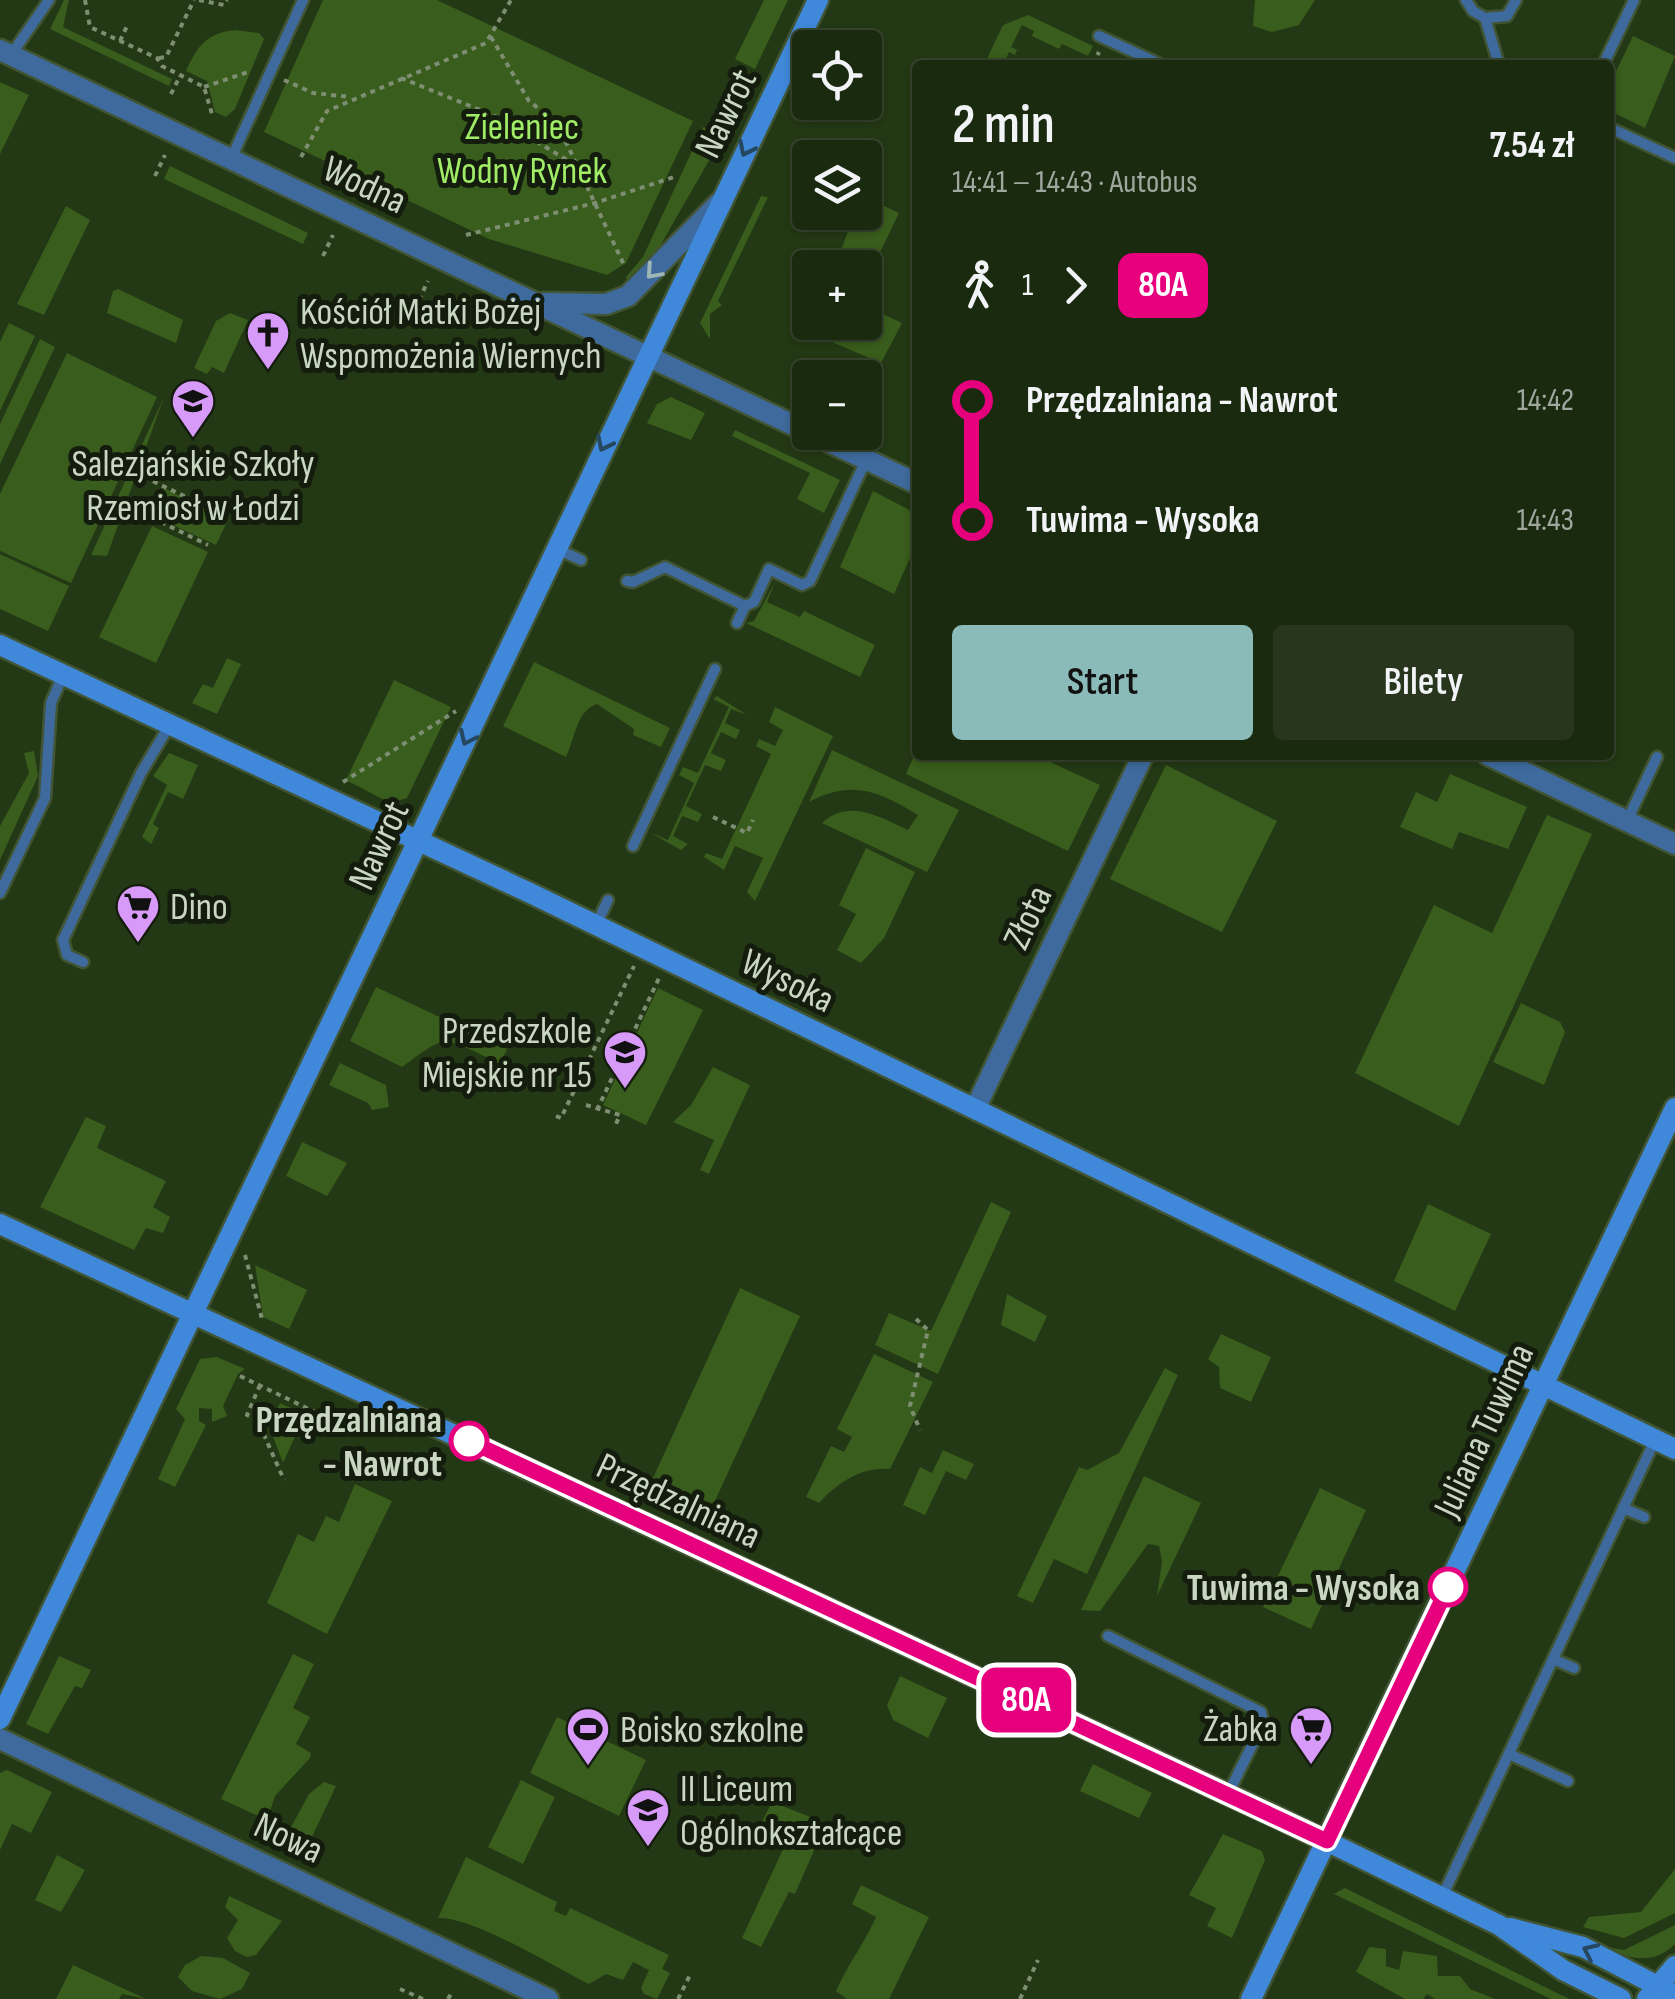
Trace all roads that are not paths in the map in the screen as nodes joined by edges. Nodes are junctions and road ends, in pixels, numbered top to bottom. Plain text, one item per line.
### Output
1 (49, 0) edge
2 (303, 0) edge
3 (818, 0) edge
4 (1466, 0) edge
5 (1516, 0) edge
6 (1634, 0) edge
7 (1485, 18) junction
8 (1099, 36) dead end
9 (6, 52) edge
10 (1151, 60) edge
11 (1498, 60) edge
12 (1605, 60) edge
13 (1614, 130) edge
14 (1675, 158) edge
15 (231, 159) junction
16 (721, 202) junction
17 (534, 302) junction
18 (647, 356) junction
19 (866, 460) junction
20 (912, 481) edge
21 (554, 548) junction
22 (581, 560) dead end
23 (626, 580) dead end
24 (745, 606) junction
25 (737, 623) dead end
26 (0, 645) edge
27 (715, 668) dead end
28 (63, 675) junction
29 (169, 726) junction
30 (1657, 757) dead end
31 (1141, 760) edge
32 (1498, 760) edge
33 (1627, 822) junction
34 (419, 841) junction
35 (1675, 844) edge
36 (633, 846) dead end
37 (0, 893) edge
38 (608, 900) dead end
39 (596, 925) junction
40 (84, 962) dead end
41 (1675, 1108) edge
42 (975, 1110) junction
43 (0, 1224) edge
44 (193, 1314) junction
45 (1542, 1386) junction
46 (1655, 1440) junction
47 (1675, 1449) edge
48 (1623, 1508) junction
49 (1644, 1517) dead end
50 (1108, 1636) dead end
51 (1553, 1659) junction
52 (1574, 1668) dead end
53 (0, 1719) edge
54 (0, 1739) edge
55 (1508, 1754) junction
56 (1568, 1780) dead end
57 (1228, 1794) junction
58 (1327, 1841) junction
59 (1442, 1897) junction
60 (1499, 1925) junction
61 (1675, 1966) edge
62 (1660, 1993) edge
63 (548, 1999) edge
64 (1251, 1999) edge
65 (1621, 1999) edge

1 - 9 lane
2 - 15 lane
3 -> 16 street, Nawrot
4 - 7 lane
5 - 7 lane
6 - 12 lane
7 - 11 lane
8 - 10 lane
9 - 15 street, Wodna
13 - 14 lane
15 - 17 street, Wodna
16 -> 17 street
16 - 18 street, Nawrot
17 - 18 street, Wodna
18 - 19 street, Wodna
18 -> 21 street, Nawrot
19 - 20 street, Wodna
19 - 24 lane
21 - 22 lane
21 -> 34 street, Nawrot
23 - 24 lane
24 - 25 lane
26 - 28 street, Wysoka
27 - 36 lane
28 - 29 street, Wysoka
28 - 37 lane
29 - 34 street, Wysoka
29 - 40 lane
30 - 33 lane
31 - 42 street, Złota
32 - 33 street
33 - 35 street
34 - 39 street, Wysoka
34 - 44 street, Nawrot
38 - 39 lane
39 - 42 street, Wysoka
41 - 45 street, Juliana Tuwima
42 - 45 street, Wysoka
43 - 44 street, Przędzalniana
44 - 53 street, Nawrot
44 - 57 street, Przędzalniana
45 - 46 street, Wysoka
45 - 58 street, Juliana Tuwima
46 - 47 street, Wysoka
46 - 48 lane
48 - 49 lane
48 - 51 lane
50 - 57 lane
51 - 52 lane
51 - 55 lane
54 - 63 street, Nowa
55 - 56 lane
55 - 59 lane
57 - 58 street, Przędzalniana
58 - 59 street, Przędzalniana
58 - 64 street, Juliana Tuwima
59 - 60 street, Przędzalniana
62 -> 60 street
60 - 65 street
61 - 62 street

